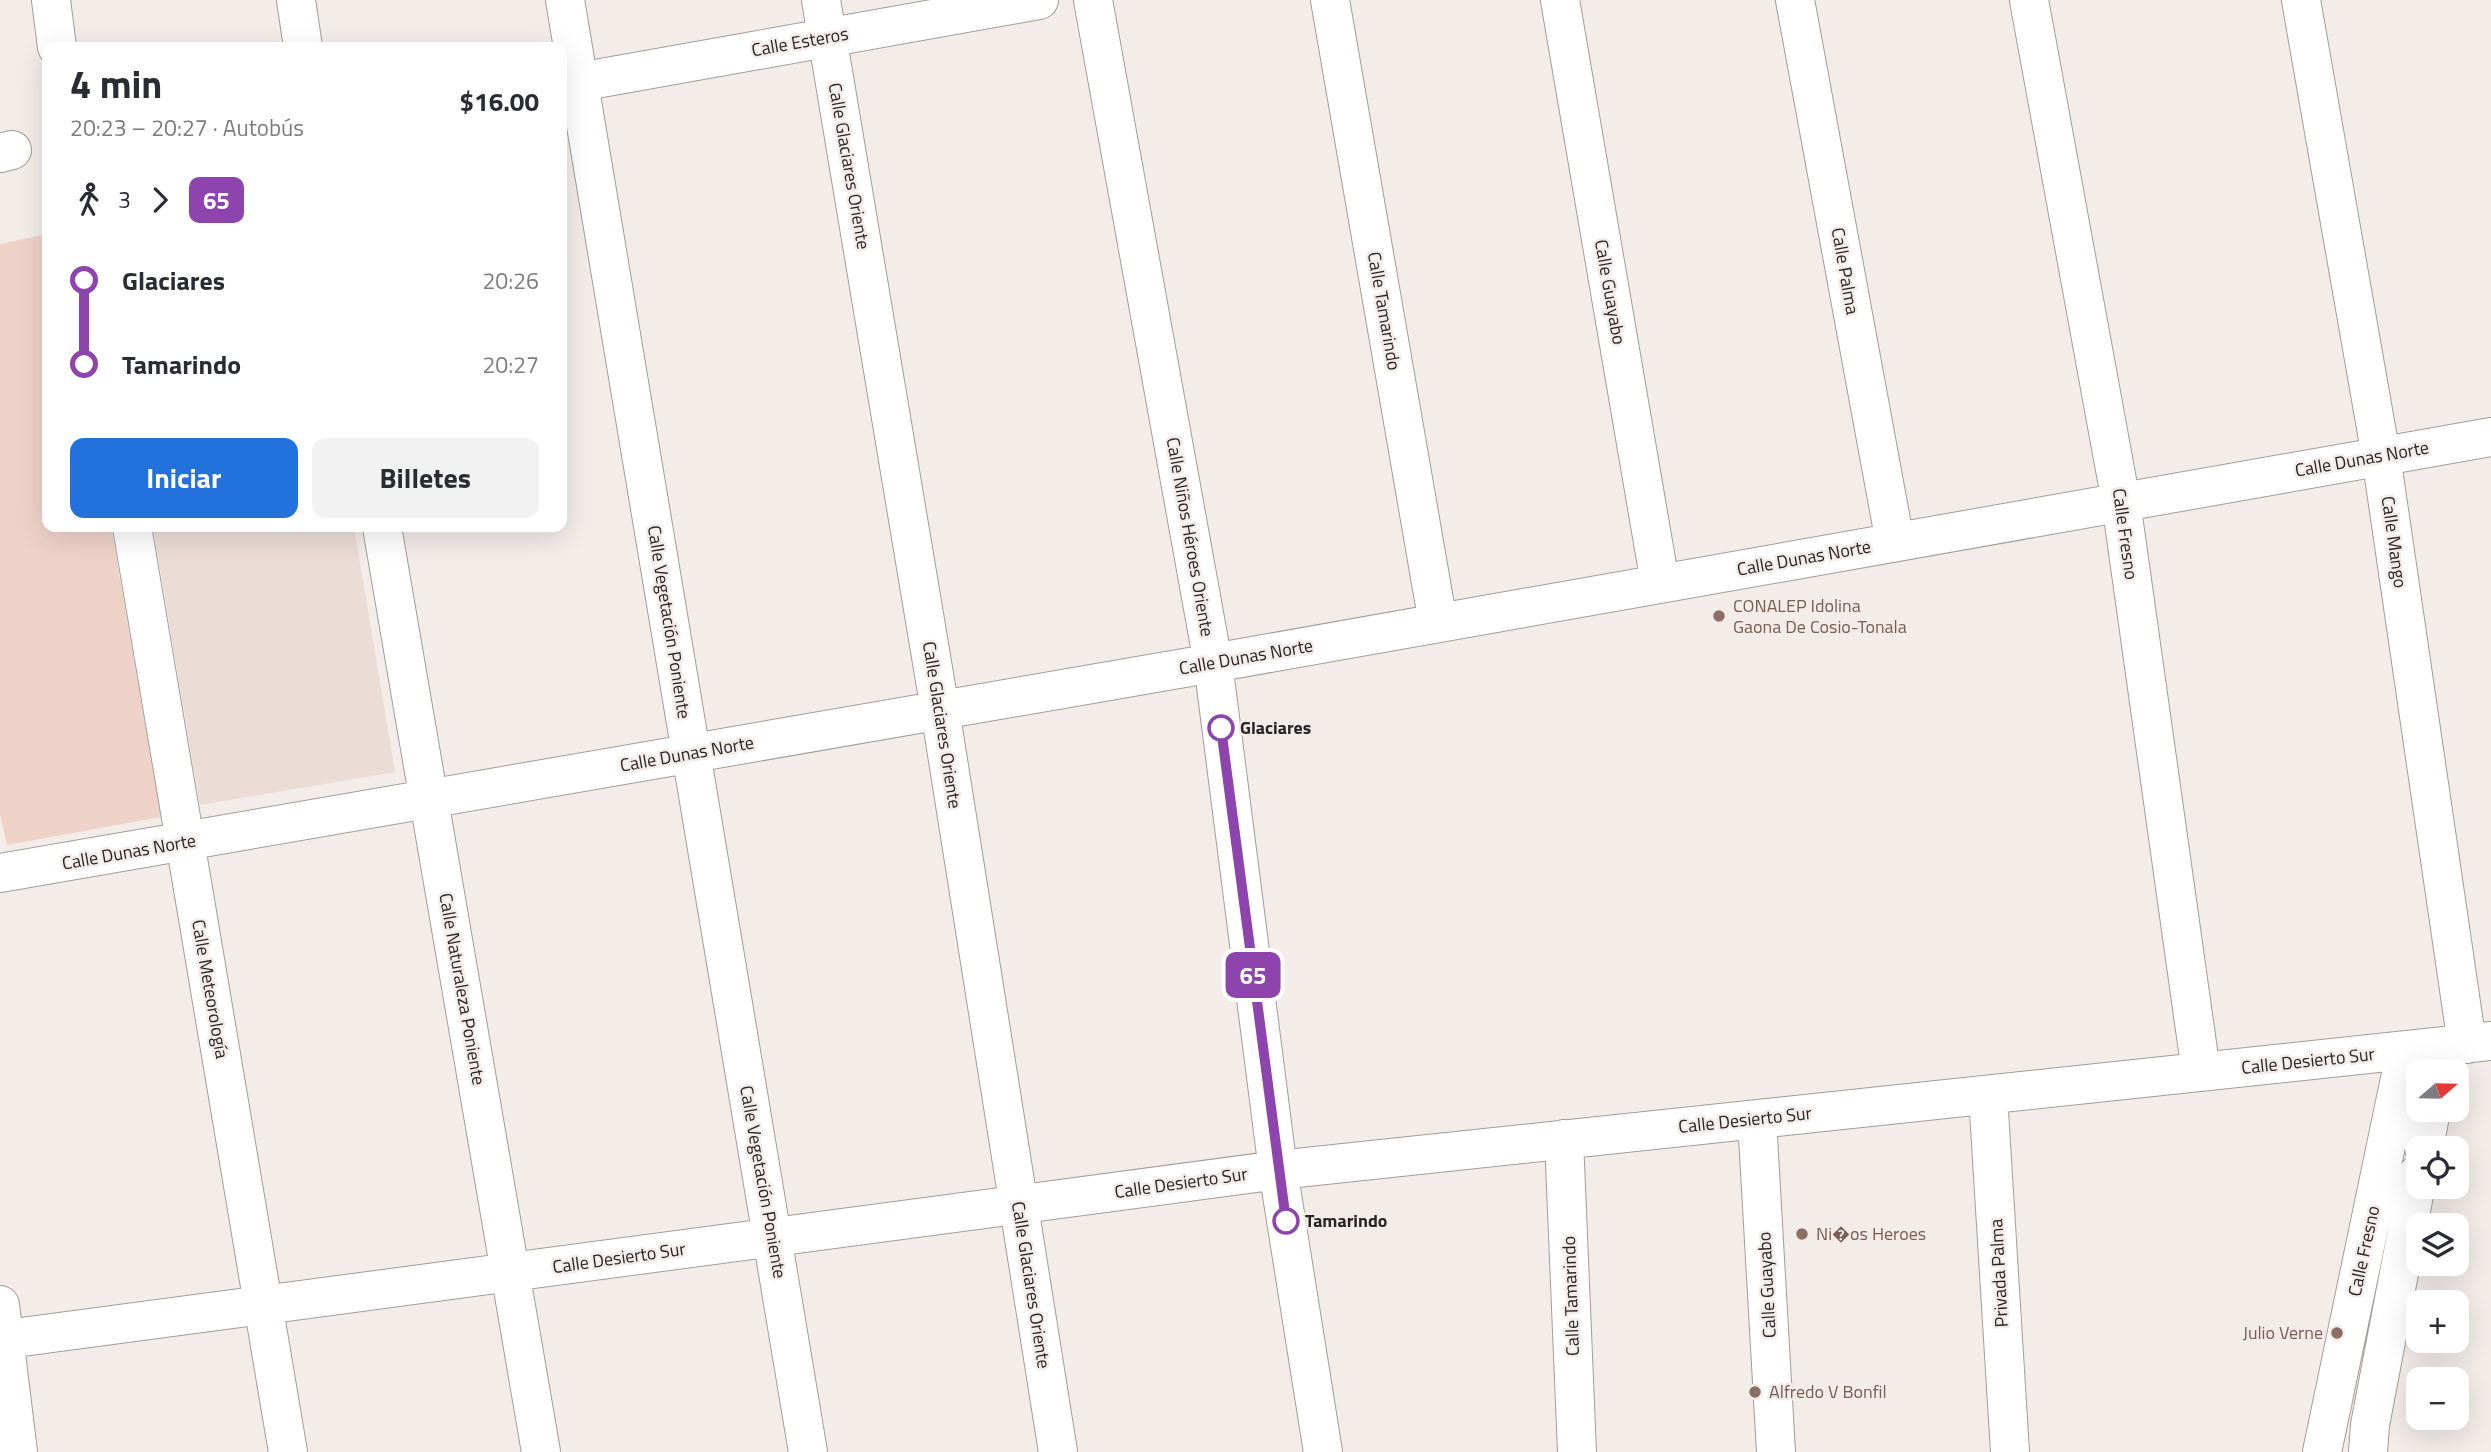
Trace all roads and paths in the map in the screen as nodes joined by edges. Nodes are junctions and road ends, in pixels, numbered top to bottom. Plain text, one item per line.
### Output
1 (51, 0) edge
2 (296, 0) edge
3 (565, 0) edge
4 (821, 0) edge
5 (1039, 0) edge
6 (1093, 0) edge
7 (1330, 0) edge
8 (1560, 0) edge
9 (1795, 0) edge
10 (2029, 0) edge
11 (2301, 0) edge
12 (827, 37) junction
13 (56, 42) edge
14 (302, 42) edge
15 (570, 83) edge
16 (2491, 437) edge
17 (2381, 456) junction
18 (2122, 502) junction
19 (133, 532) edge
20 (383, 532) edge
21 (1895, 542) junction
22 (1660, 583) junction
23 (1438, 623) junction
24 (1213, 663) junction
25 (940, 710) junction
26 (691, 754) junction
27 (429, 800) junction
28 (185, 843) junction
29 (0, 873) edge
30 (2406, 1051) junction
31 (2460, 1051) edge
32 (2201, 1072) junction
33 (1988, 1095) junction
34 (1757, 1119) junction
35 (1564, 1139) junction
36 (1279, 1170) junction
37 (2413, 1199) edge
38 (1018, 1205) junction
39 (772, 1237) junction
40 (510, 1272) junction
41 (264, 1305) junction
42 (1, 1328) edge
43 (18, 1452) edge
44 (288, 1452) edge
45 (541, 1452) edge
46 (808, 1452) edge
47 (1058, 1452) edge
48 (1322, 1452) edge
49 (1577, 1452) edge
50 (1776, 1452) edge
51 (2010, 1452) edge
52 (2322, 1452) edge
53 (2368, 1452) edge

1 - 13 street
2 - 14 street
3 - 15 street, Calle Vegetación Poniente
4 - 12 street, Calle Glaciares Oriente
5 - 12 street, Calle Esteros
6 - 24 street, Calle Niños Héroes Oriente
7 - 23 street, Calle Tamarindo
8 - 22 street, Calle Guayabo
9 - 21 street, Calle Palma
10 - 18 street, Calle Fresno
11 - 17 street, Calle Mango
12 - 15 street, Calle Esteros
12 - 25 street, Calle Glaciares Oriente
15 - 26 street, Calle Vegetación Poniente
16 - 17 street, Calle Dunas Norte
17 - 18 street, Calle Dunas Norte
17 - 31 street, Calle Mango
18 - 21 street, Calle Dunas Norte
18 - 32 street, Calle Fresno
19 - 28 street, Calle Meteorología
20 - 27 street, Calle Naturaleza Poniente
21 - 22 street, Calle Dunas Norte
22 - 23 street, Calle Dunas Norte
23 - 24 street, Calle Dunas Norte
24 - 25 street, Calle Dunas Norte
24 - 36 street, Calle Niños Héroes Oriente
25 - 26 street, Calle Dunas Norte
25 - 38 street, Calle Glaciares Oriente
26 - 27 street, Calle Dunas Norte
26 - 39 street, Calle Vegetación Poniente
27 - 28 street, Calle Dunas Norte
27 - 40 street, Calle Naturaleza Poniente
28 - 29 street, Calle Dunas Norte
28 - 41 street, Calle Meteorología
30 - 31 street, Calle Desierto Sur
30 - 32 street, Calle Desierto Sur
30 - 52 street, Calle Fresno
32 - 33 street, Calle Desierto Sur
33 - 34 street, Calle Desierto Sur
33 - 51 street, Privada Palma
34 - 35 street, Calle Desierto Sur
34 - 50 street, Calle Guayabo
35 - 36 street, Calle Desierto Sur
35 - 49 street, Calle Tamarindo
36 - 38 street, Calle Desierto Sur
36 - 48 street, Calle Niños Héroes Oriente
37 - 53 street
38 - 39 street, Calle Desierto Sur
38 - 47 street, Calle Glaciares Oriente
39 - 40 street, Calle Desierto Sur
39 - 46 street, Calle Vegetación Poniente
40 - 41 street, Calle Desierto Sur
40 - 45 street, Calle Naturaleza Poniente
41 - 42 street, Calle Desierto Sur
41 - 44 street, Calle Meteorología
42 - 43 street

